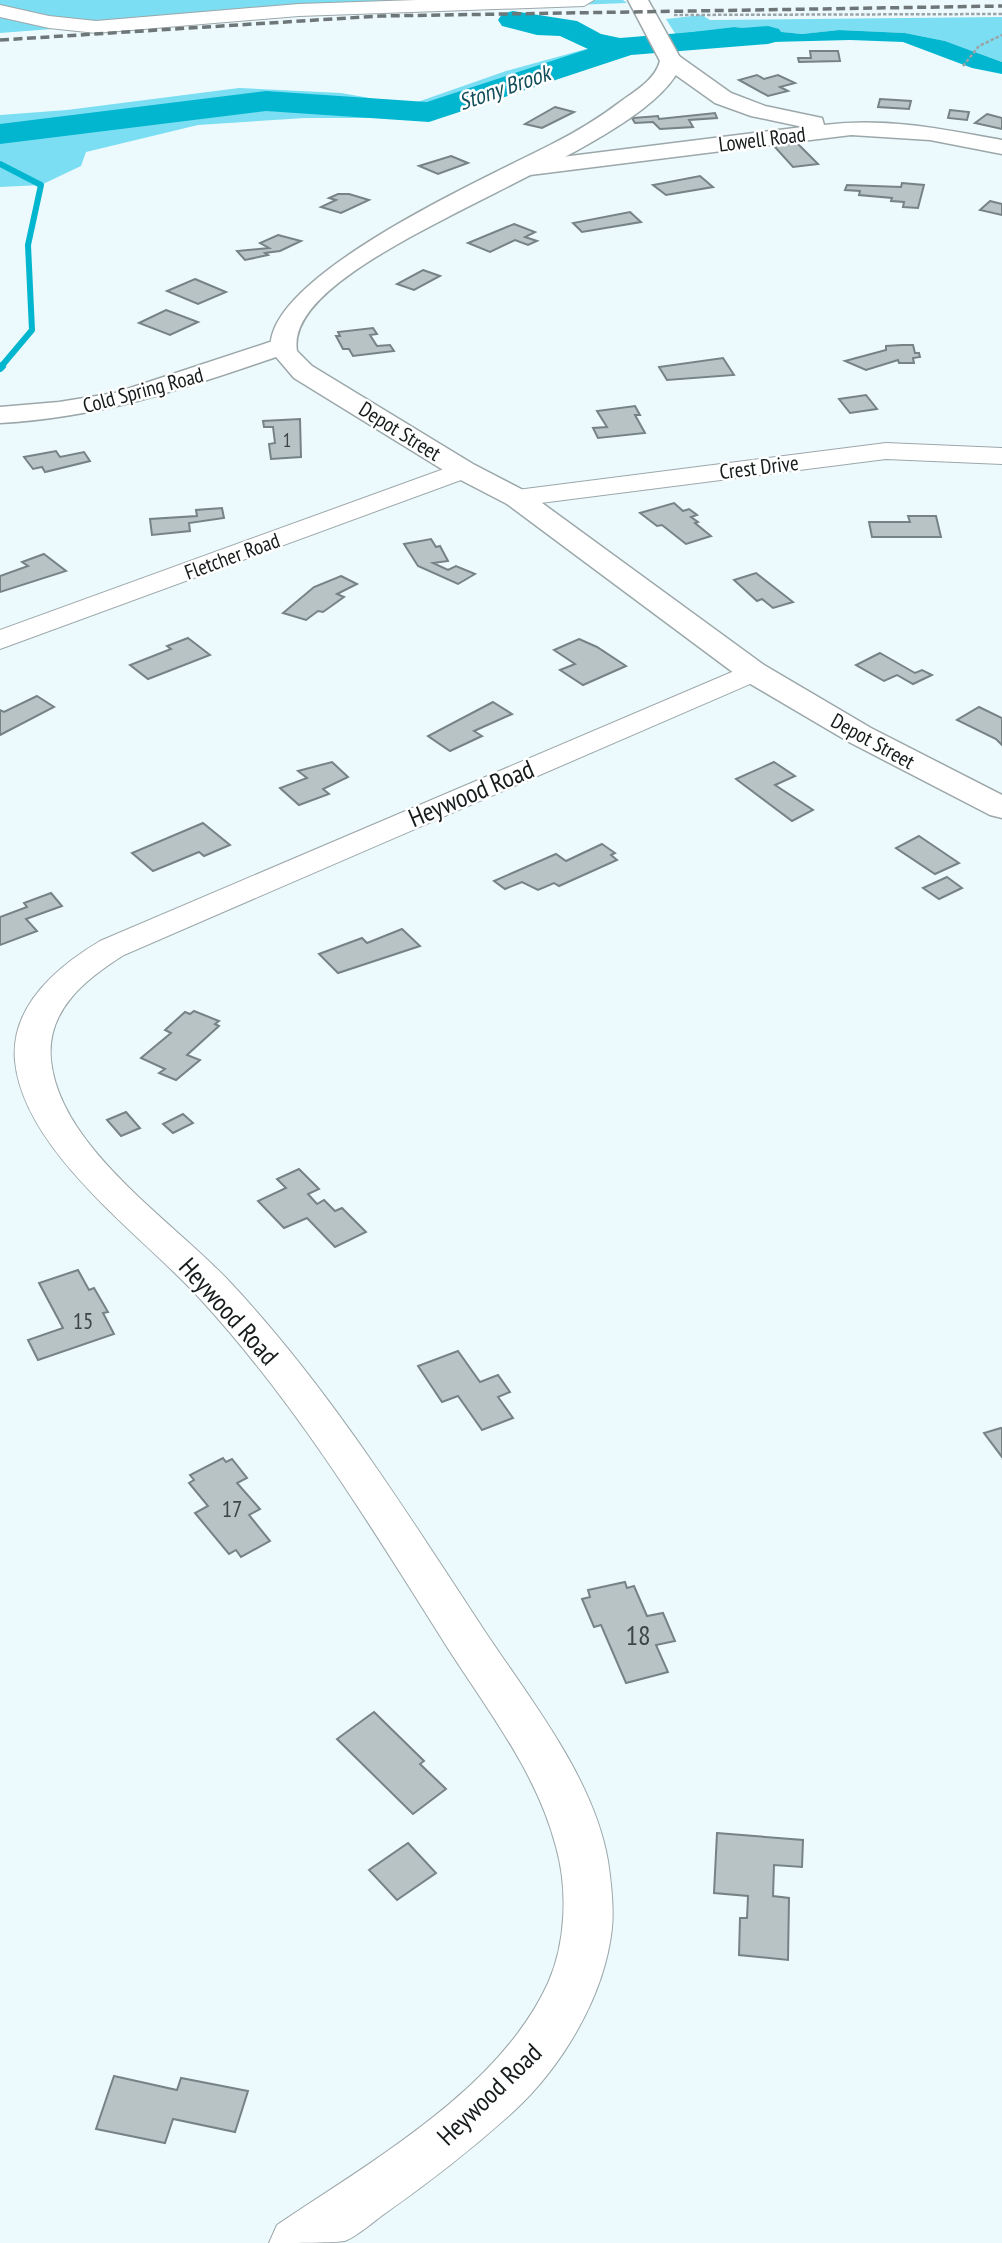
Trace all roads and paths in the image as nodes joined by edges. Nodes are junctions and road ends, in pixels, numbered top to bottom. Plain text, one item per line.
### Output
1 (584, 0) edge
2 (0, 11) edge
3 (1002, 14) edge
4 (655, 32) edge
5 (1002, 35) edge
6 (962, 66) dead end
7 (851, 128) junction
8 (1002, 147) edge
9 (522, 169) junction
10 (282, 346) junction
11 (0, 415) edge
12 (1002, 456) edge
13 (463, 470) junction
14 (517, 498) junction
15 (0, 640) edge
16 (753, 671) junction
17 (1002, 808) edge
18 (296, 2243) edge

1 - 2 street
3 - 4 path
4 - 7 main road
4 - 9 main road
5 - 6 path
7 - 8 main road, Lowell Road
7 - 9 main road, Lowell Road
9 - 10 main road
10 - 11 main road, Cold Spring Road
10 - 13 main road, Depot Street
12 - 14 street, Crest Drive
13 - 14 main road, Depot Street
13 - 15 street, Fletcher Road
14 - 16 main road, Depot Street
16 - 17 main road, Depot Street
16 - 18 street, Heywood Road

